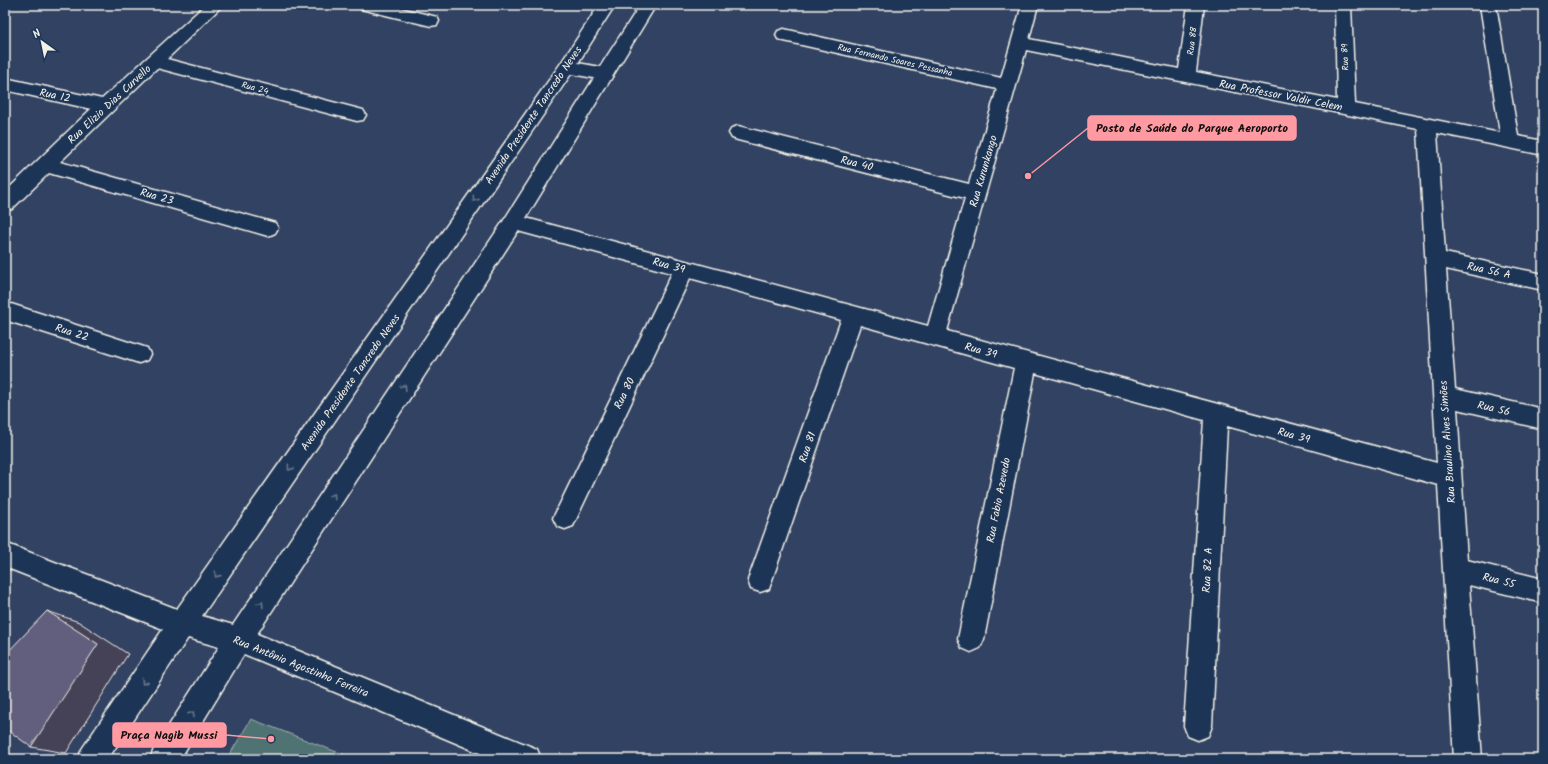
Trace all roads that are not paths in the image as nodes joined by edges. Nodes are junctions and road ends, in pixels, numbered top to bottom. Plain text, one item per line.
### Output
1 (215, 5) edge
2 (367, 5) edge
3 (607, 5) edge
4 (648, 5) edge
5 (1030, 5) edge
6 (1196, 5) edge
7 (1343, 5) edge
8 (1488, 5) edge
9 (431, 21) dead end
10 (784, 35) dead end
11 (1019, 43) junction
12 (154, 61) junction
13 (567, 67) junction
14 (605, 74) junction
15 (1187, 76) junction
16 (5, 84) edge
17 (1007, 85) junction
18 (105, 106) junction
19 (1346, 109) junction
20 (357, 115) dead end
21 (1427, 126) junction
22 (738, 133) dead end
23 (1510, 141) junction
24 (1543, 148) edge
25 (46, 164) junction
26 (976, 193) junction
27 (5, 204) edge
28 (513, 222) junction
29 (268, 228) dead end
30 (1436, 259) junction
31 (684, 269) junction
32 (1543, 282) edge
33 (5, 311) edge
34 (853, 315) junction
35 (935, 337) junction
36 (139, 354) dead end
37 (1026, 362) junction
38 (1444, 396) junction
39 (1216, 414) junction
40 (1543, 419) edge
41 (1450, 477) junction
42 (564, 518) dead end
43 (5, 555) edge
44 (1456, 569) junction
45 (760, 580) dead end
46 (1543, 591) edge
47 (182, 624) junction
48 (239, 639) junction
49 (971, 639) dead end
50 (1198, 726) dead end
51 (92, 759) edge
52 (164, 759) edge
53 (527, 759) edge
54 (1468, 759) edge

1 - 12 street, Rua Elizio Dias Curvello
2 - 9 street
3 - 13 street, Avenida Presidente Tancredo Neves
4 - 14 street
5 - 11 street, Rua Kurunkango
6 - 15 street, Rua 88
7 - 19 street, Rua 89
8 - 23 street
10 - 17 street, Rua Fernando Soares Pessanha
11 - 15 street, Rua Professor Valdir Celem
11 - 17 street, Rua Kurunkango
12 - 18 street, Rua Elizio Dias Curvello
12 - 20 street, Rua 24
13 - 14 street
13 -> 47 street, Avenida Presidente Tancredo Neves
14 - 28 street
15 - 19 street, Rua Professor Valdir Celem
16 - 18 street, Rua 12
17 - 26 street, Rua Kurunkango
18 - 25 street, Rua Elizio Dias Curvello
19 - 21 street, Rua Professor Valdir Celem
21 - 23 street, Rua Professor Valdir Celem
21 - 30 street, Rua Braulino Alves Simões
22 - 26 street, Rua 40
23 - 24 street, Rua Professor Valdir Celem
25 - 27 street, Rua Elizio Dias Curvello
25 - 29 street, Rua 23
26 - 35 street, Rua Kurunkango
28 - 31 street, Rua 39
48 -> 28 street
30 - 32 street, Rua 56 A
30 - 38 street, Rua Braulino Alves Simões
31 - 34 street, Rua 39
31 - 42 street, Rua 80
33 - 36 street, Rua 22
34 - 35 street, Rua 39
34 - 45 street, Rua 81
35 - 37 street, Rua 39
37 - 39 street, Rua 39
37 - 49 street, Rua Fabio Azevedo
38 - 40 street, Rua 56
38 - 41 street, Rua Braulino Alves Simões
39 - 41 street, Rua 39
39 - 50 street, Rua 82 A
41 - 44 street, Rua Braulino Alves Simões
43 - 47 street, Rua Antônio Agostinho Ferreira
44 - 46 street, Rua 55
44 - 54 street, Rua Braulino Alves Simões
47 - 48 street, Rua Antônio Agostinho Ferreira
47 -> 51 street, Avenida Presidente Tancredo Neves
52 -> 48 street
48 - 53 street, Rua Antônio Agostinho Ferreira

